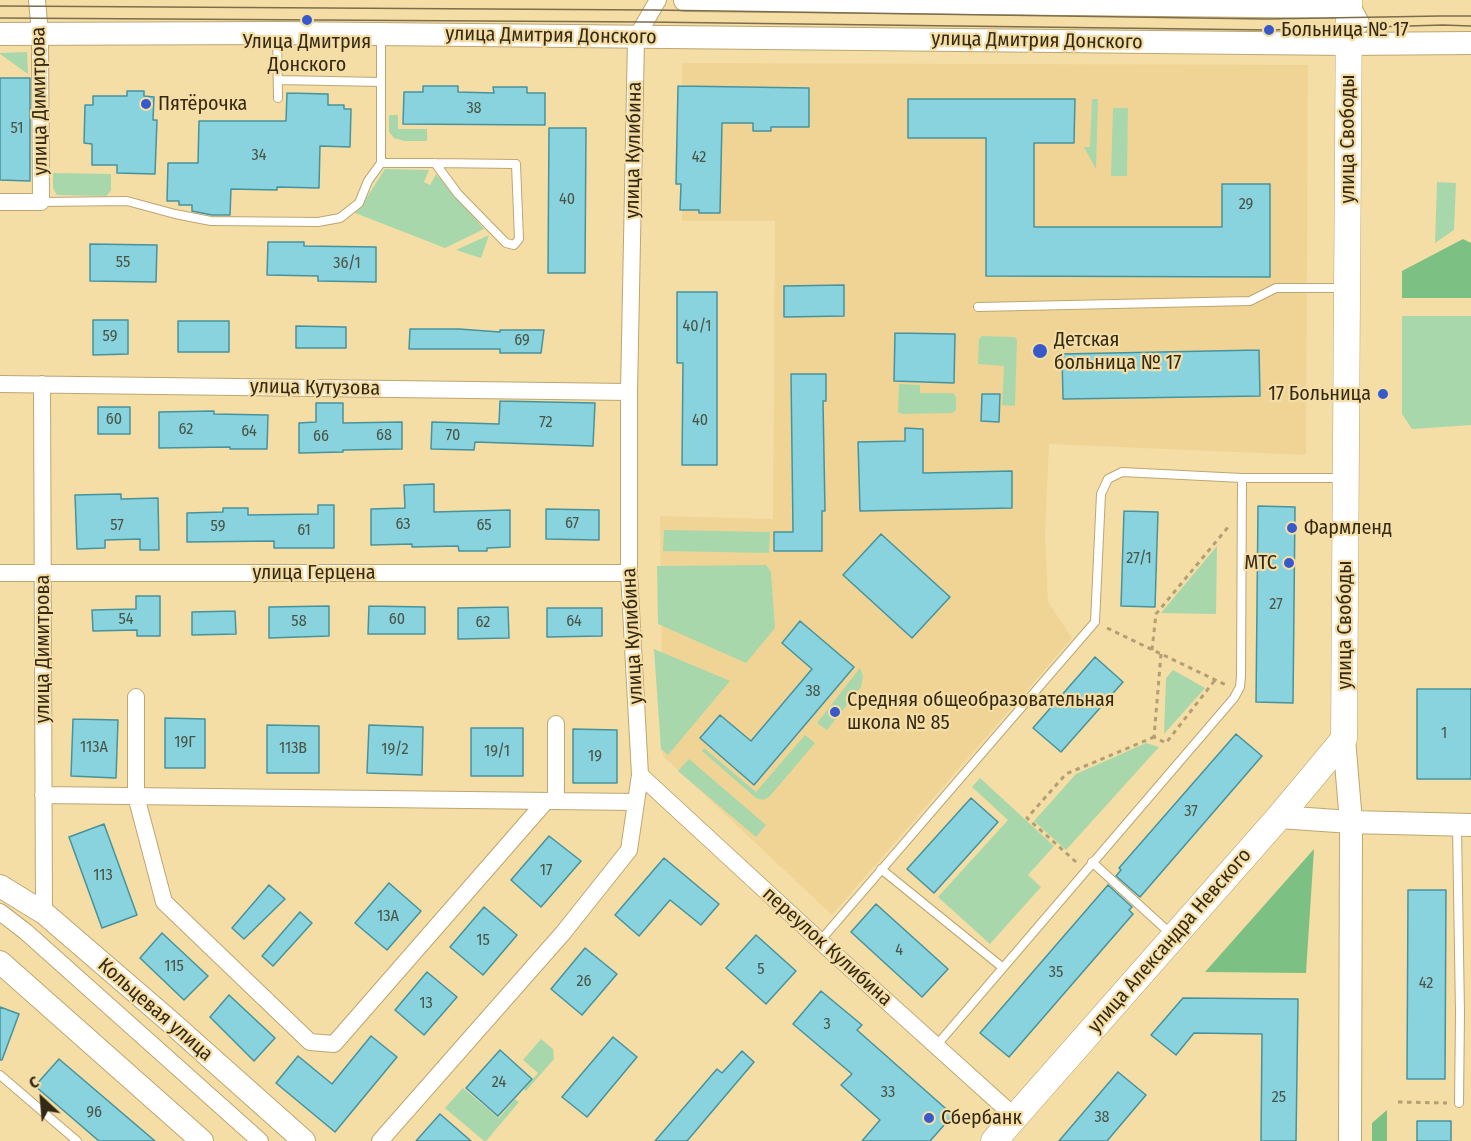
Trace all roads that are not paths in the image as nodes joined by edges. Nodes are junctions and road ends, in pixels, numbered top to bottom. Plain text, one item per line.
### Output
1 (37, 0) edge
2 (658, 0) edge
3 (685, 0) edge
4 (1349, 4) edge
5 (277, 33) junction
6 (0, 34) edge
7 (40, 34) junction
8 (381, 34) junction
9 (636, 38) junction
10 (1471, 43) edge
11 (1359, 44) junction
12 (278, 80) junction
13 (381, 82) junction
14 (278, 98) dead end
15 (381, 163) junction
16 (435, 164) junction
17 (0, 202) edge
18 (41, 202) junction
19 (1347, 288) junction
20 (978, 307) dead end
21 (0, 384) edge
22 (42, 384) junction
23 (629, 392) junction
24 (1242, 478) junction
25 (1346, 478) junction
26 (0, 573) edge
27 (629, 573) junction
28 (43, 574) junction
29 (135, 697) dead end
30 (556, 724) dead end
31 (1344, 739) junction
32 (640, 775) junction
33 (44, 795) junction
34 (136, 796) junction
35 (551, 801) junction
36 (636, 802) junction
37 (1279, 817) junction
38 (1350, 822) junction
39 (1464, 824) edge
40 (1092, 862) junction
41 (882, 869) junction
42 (0, 886) edge
43 (0, 912) edge
44 (44, 913) junction
45 (1174, 937) junction
46 (820, 941) junction
47 (0, 962) edge
48 (1002, 967) junction
49 (1460, 1013) junction
50 (1471, 1013) edge
51 (936, 1046) junction
52 (0, 1075) edge
53 (1459, 1103) road end
54 (1016, 1117) junction
55 (77, 1141) edge
56 (202, 1141) edge
57 (260, 1141) edge
58 (304, 1141) edge
59 (380, 1141) edge
60 (994, 1141) edge
61 (1350, 1141) edge

1 - 7 street, улица Димитрова
2 - 9 street
3 - 4 street, улица Дмитрия Донского
4 - 11 main road, улица Свободы
5 - 7 street, улица Дмитрия Донского
5 - 8 street, улица Дмитрия Донского
5 - 12 lane
6 - 7 street, улица Дмитрия Донского
7 - 18 street, улица Димитрова
8 - 9 street, улица Дмитрия Донского
8 - 13 lane
9 - 11 street, улица Дмитрия Донского
9 - 23 street, улица Кулибина
10 - 11 street, улица Дмитрия Донского
11 - 19 main road, улица Свободы
12 - 13 lane
12 - 14 lane
13 - 15 lane
15 - 16 lane
15 - 18 lane
16 - 16 lane
17 - 18 street
19 - 20 lane
19 - 25 main road, улица Свободы
21 - 22 street, улица Кутузова
22 - 23 street, улица Кутузова
22 - 28 street, улица Димитрова
23 - 27 street, улица Кулибина
24 - 25 lane
24 - 40 lane
24 - 41 lane
25 - 31 main road, улица Свободы
26 - 28 street, улица Герцена
27 - 28 street, улица Герцена
27 - 32 street, улица Кулибина
28 - 33 street, улица Димитрова
29 - 34 street
30 - 35 street
31 - 37 main road, улица Александра Невского
31 - 38 street, улица Свободы
32 - 36 street, улица Кулибина
32 - 46 street, переулок Кулибина
33 - 34 street
33 - 44 street, улица Димитрова
34 - 35 street
34 - 35 street
35 - 36 street
36 - 59 street, улица Кулибина
37 - 38 street
37 - 45 main road, улица Александра Невского
38 - 39 street
38 - 61 street, улица Свободы
39 - 49 lane
40 - 45 lane
40 - 48 lane
41 - 46 lane
41 - 48 lane
42 - 44 street, Кольцевая улица
43 - 57 street
44 - 58 street, Кольцевая улица
45 - 54 main road, улица Александра Невского
46 - 51 street, переулок Кулибина
47 - 56 street
48 - 51 lane
49 - 50 lane
49 - 53 lane
51 - 54 street, переулок Кулибина
52 - 55 lane
54 - 60 main road, улица Александра Невского

